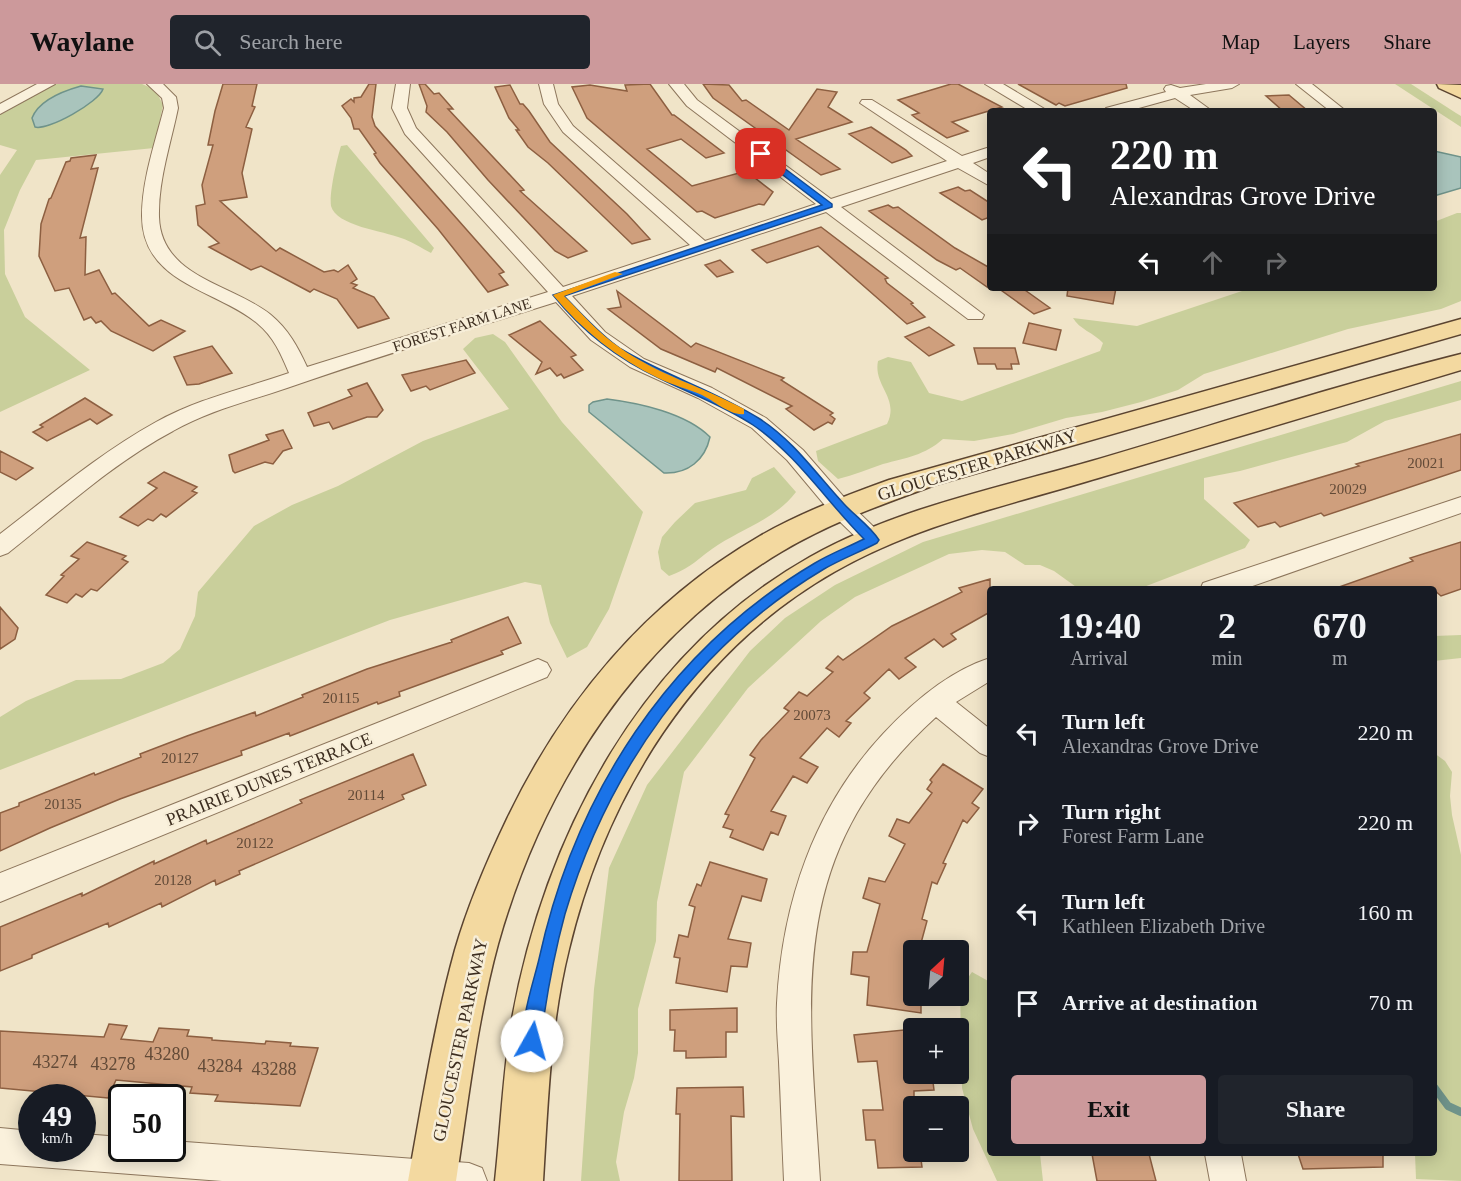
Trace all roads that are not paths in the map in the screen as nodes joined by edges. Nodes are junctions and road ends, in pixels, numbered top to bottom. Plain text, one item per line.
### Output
1 (48, 84) edge
2 (154, 84) edge
3 (403, 84) edge
4 (546, 84) edge
5 (676, 84) edge
6 (992, 84) edge
7 (1163, 84) edge
8 (1232, 84) edge
9 (1304, 84) edge
10 (1446, 84) edge
11 (1461, 92) edge
12 (1177, 93) junction
13 (867, 103) dead end
14 (1036, 108) edge
15 (1122, 108) edge
16 (1200, 108) edge
17 (1335, 108) edge
18 (0, 110) edge
19 (987, 153) edge
20 (960, 162) junction
21 (987, 179) edge
22 (829, 206) junction
23 (701, 246) junction
24 (558, 295) junction
25 (975, 315) dead end
26 (1461, 326) edge
27 (1461, 362) edge
28 (301, 376) junction
29 (1461, 505) edge
30 (841, 509) junction
31 (873, 540) junction
32 (0, 547) edge
33 (1224, 586) edge
34 (538, 670) dead end
35 (987, 670) edge
36 (937, 702) junction
37 (987, 743) edge
38 (0, 888) edge
39 (0, 1146) edge
40 (18, 1148) edge
41 (1222, 1156) edge
42 (96, 1158) edge
43 (186, 1171) edge
44 (432, 1179) edge
45 (469, 1181) edge
46 (519, 1181) edge
47 (802, 1181) edge
48 (1228, 1181) edge

1 - 18 street
2 - 28 street
3 - 24 street
4 - 23 street
5 - 22 street
6 - 14 street
7 - 12 street
8 - 12 street
9 - 17 street
10 - 11 main road
12 - 15 street
12 - 16 street
13 - 20 street
19 - 20 street, FOREST FARM LANE
20 - 21 street
20 - 22 street, FOREST FARM LANE
22 - 23 street, FOREST FARM LANE
22 - 25 street
23 - 24 street, FOREST FARM LANE
24 - 28 street, FOREST FARM LANE
24 - 30 street
26 - 30 main road, GLOUCESTER PARKWAY
27 - 31 main road, GLOUCESTER PARKWAY
28 - 32 street, FOREST FARM LANE
29 - 33 street
30 - 31 street
30 - 44 main road, GLOUCESTER PARKWAY
31 - 46 main road, GLOUCESTER PARKWAY
34 - 38 street, PRAIRIE DUNES TERRACE
35 - 36 street
36 - 37 street
36 - 47 street
39 - 40 street
41 - 48 street
42 - 43 street
43 - 44 street
44 - 45 street

